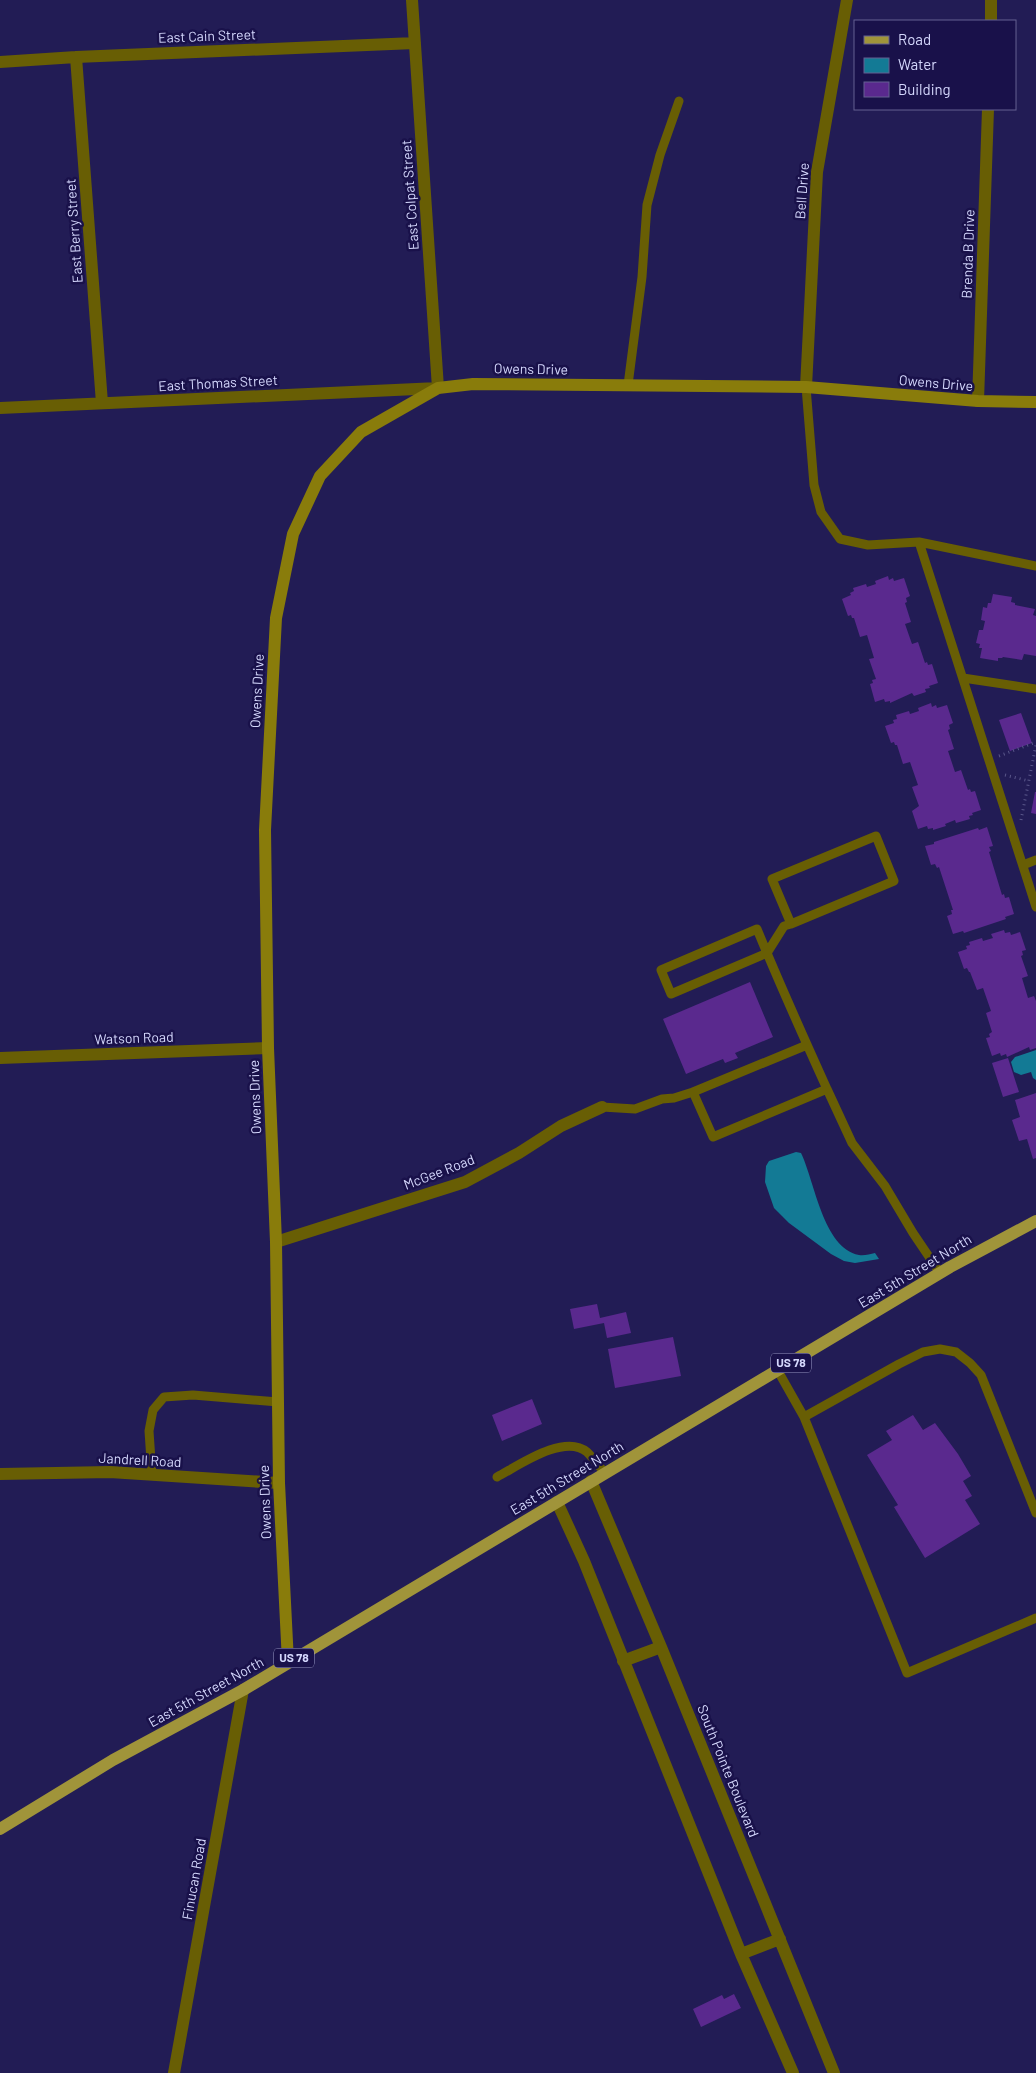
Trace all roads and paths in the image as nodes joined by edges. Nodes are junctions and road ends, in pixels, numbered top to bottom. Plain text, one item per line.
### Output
1 (412, 0) edge
2 (847, 0) edge
3 (991, 0) edge
4 (991, 20) edge
5 (415, 43) junction
6 (76, 56) junction
7 (0, 62) edge
8 (679, 101) dead end
9 (988, 110) edge
10 (628, 385) junction
11 (806, 387) junction
12 (438, 388) junction
13 (978, 401) junction
14 (1036, 402) edge
15 (102, 403) junction
16 (0, 408) edge
17 (920, 542) junction
18 (1036, 566) edge
19 (963, 678) junction
20 (1036, 689) edge
21 (1036, 744) edge
22 (989, 760) junction
23 (993, 773) junction
24 (1029, 781) junction
25 (1016, 845) junction
26 (1036, 860) edge
27 (1023, 865) junction
28 (1036, 907) edge
29 (791, 924) junction
30 (767, 953) junction
31 (807, 1045) junction
32 (268, 1048) junction
33 (0, 1058) edge
34 (826, 1089) junction
35 (693, 1092) junction
36 (602, 1106) joint
37 (1036, 1221) edge
38 (276, 1242) junction
39 (940, 1273) junction
40 (778, 1371) junction
41 (278, 1402) junction
42 (804, 1417) junction
43 (605, 1472) junction
44 (0, 1474) edge
45 (152, 1475) junction
46 (497, 1477) dead end
47 (591, 1481) junction
48 (279, 1483) junction
49 (557, 1502) junction
50 (1036, 1514) edge
51 (1036, 1618) edge
52 (661, 1647) junction
53 (623, 1661) junction
54 (288, 1662) junction
55 (243, 1690) junction
56 (0, 1829) edge
57 (780, 1938) junction
58 (741, 1954) junction
59 (174, 2073) edge
60 (794, 2073) edge
61 (834, 2073) edge

1 - 5 street, East Colpat Street
2 - 11 street, Bell Drive
3 - 4 street
5 - 6 street, East Cain Street
5 - 12 street, East Colpat Street
6 - 7 street, East Cain Street
6 - 15 street, East Berry Street
8 - 10 lane
9 - 13 street, Brenda B Drive
10 - 11 street, Owens Drive
10 - 12 street, Owens Drive
11 - 13 street, Owens Drive
11 - 17 lane
12 - 15 street, East Thomas Street
12 - 32 street, Owens Drive
13 - 14 street, Owens Drive
15 - 16 street, East Thomas Street
17 - 18 lane
17 - 19 lane
19 - 20 lane
19 - 22 lane
21 - 22 path
21 - 24 path
22 - 23 lane
23 - 24 path
23 - 25 lane
24 - 25 path
25 - 27 lane
26 - 27 lane
27 - 28 lane
29 - 29 lane
29 - 30 lane
30 - 30 lane
30 - 31 lane
31 - 34 lane
31 - 35 lane
32 - 33 street, Watson Road
32 - 38 street, Owens Drive
34 - 35 lane
34 - 39 lane
35 - 36 lane
36 - 38 street, McGee Road
37 - 39 main road, East 5th Street North / US 78
38 - 41 street, Owens Drive
39 - 40 main road, East 5th Street North / US 78
40 - 42 lane
40 - 43 main road, East 5th Street North / US 78
41 - 45 lane
41 - 48 street, Owens Drive
42 - 50 lane
42 - 51 lane
43 - 46 lane
43 - 47 main road, East 5th Street North / US 78
44 - 45 street, Jandrell Road
45 - 48 street, Jandrell Road
47 - 49 main road, East 5th Street North / US 78
47 - 52 street, South Pointe Boulevard
48 - 54 street, Owens Drive
49 - 53 street
49 - 54 main road, East 5th Street North / US 78
52 - 53 street
52 - 57 street, South Pointe Boulevard
53 - 58 street
54 - 55 main road, East 5th Street North / US 78
55 - 56 main road, East 5th Street North / US 78
55 - 59 street, Finucan Road
57 - 58 street
57 - 61 street, South Pointe Boulevard
58 - 60 street

